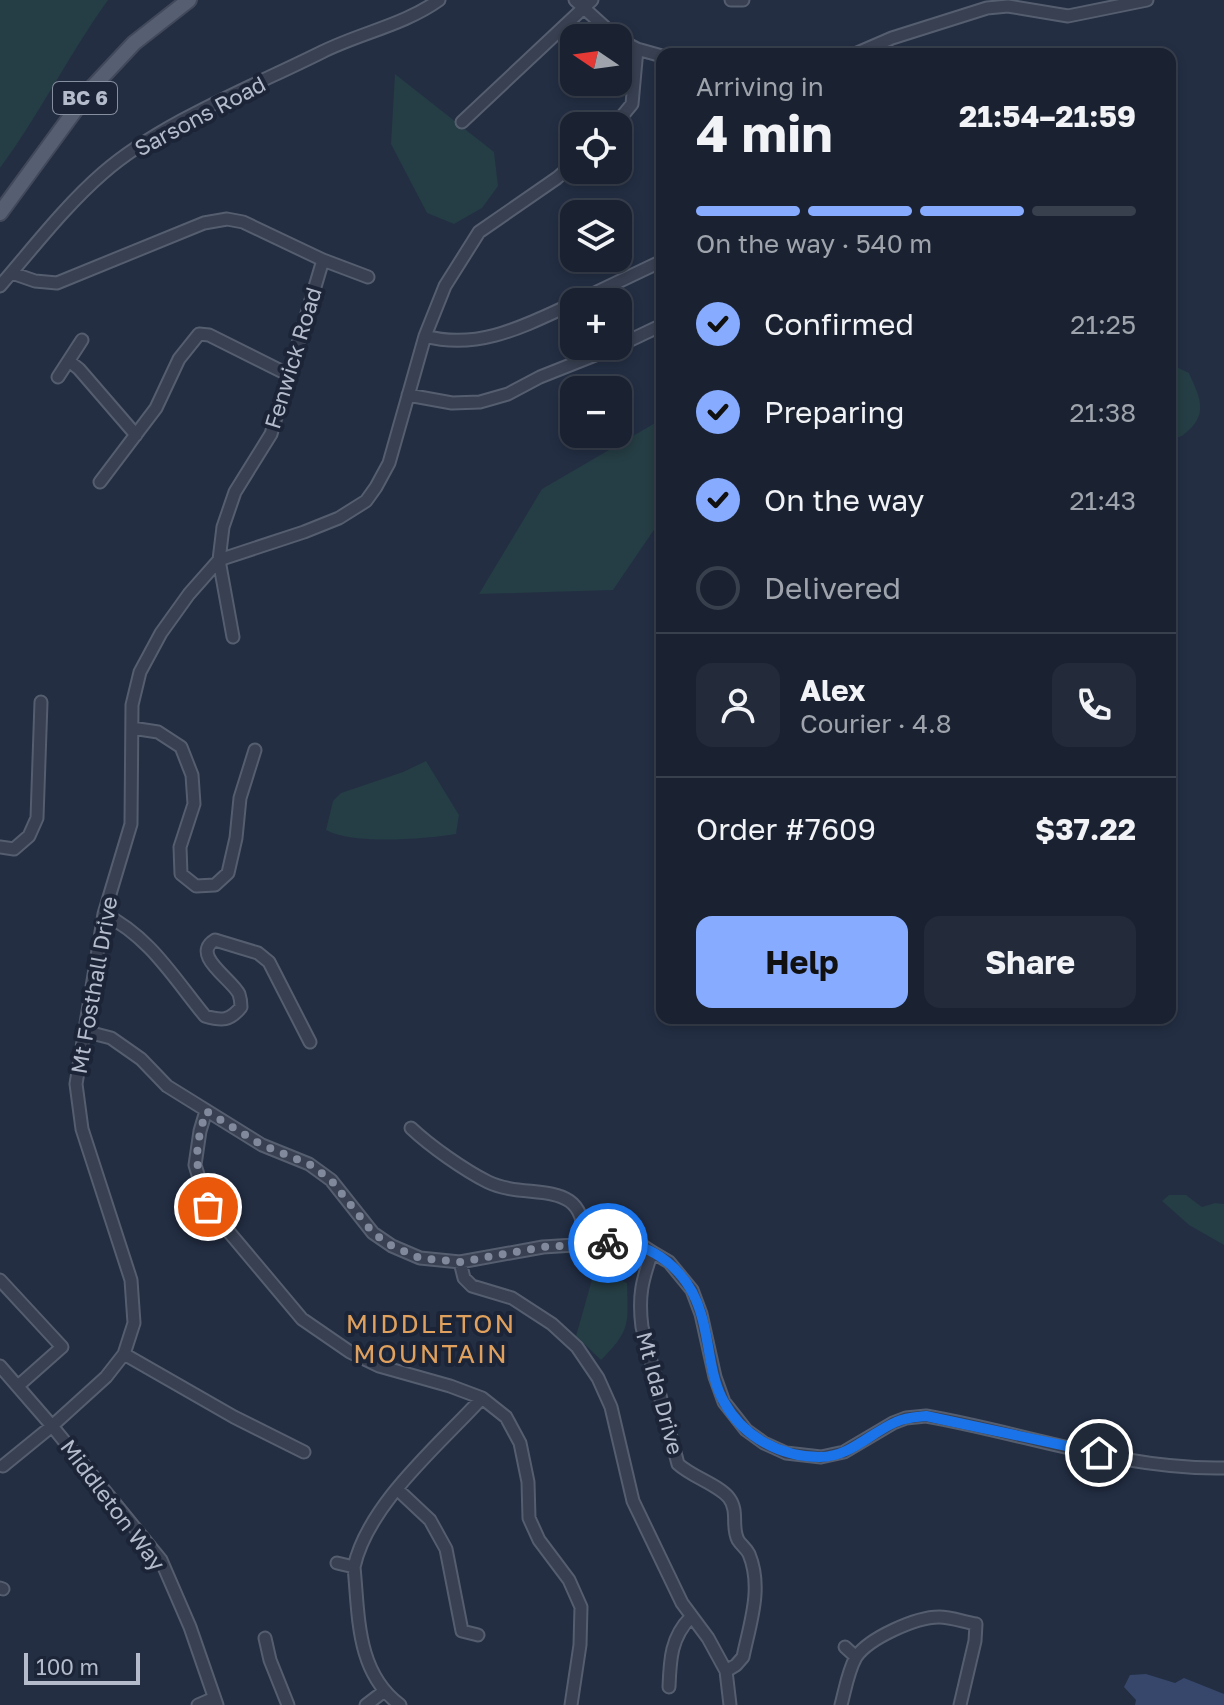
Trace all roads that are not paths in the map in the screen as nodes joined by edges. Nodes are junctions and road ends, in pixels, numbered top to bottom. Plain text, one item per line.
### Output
1 (189, 0) edge
2 (439, 0) edge
3 (731, 0) edge
4 (743, 0) edge
5 (1147, 0) edge
6 (584, 3) edge
7 (604, 24) edge
8 (632, 46) edge
9 (869, 48) edge
10 (637, 49) junction
11 (656, 54) edge
12 (625, 112) edge
13 (462, 122) dead end
14 (560, 175) edge
15 (0, 213) edge
16 (323, 260) junction
17 (656, 264) edge
18 (12, 273) junction
19 (368, 277) dead end
20 (0, 286) edge
21 (605, 288) edge
22 (560, 309) edge
23 (656, 328) edge
24 (425, 336) junction
25 (632, 339) edge
26 (82, 340) dead end
27 (586, 360) edge
28 (69, 361) junction
29 (287, 374) junction
30 (58, 377) dead end
31 (408, 395) junction
32 (136, 435) junction
33 (100, 482) dead end
34 (219, 560) junction
35 (233, 637) dead end
36 (41, 702) dead end
37 (132, 728) junction
38 (255, 750) dead end
39 (0, 847) edge
40 (104, 914) junction
41 (84, 1031) junction
42 (310, 1042) dead end
43 (206, 1111) junction
44 (411, 1128) dead end
45 (584, 1244) junction
46 (652, 1252) junction
47 (460, 1262) junction
48 (0, 1280) edge
49 (124, 1354) junction
50 (0, 1366) edge
51 (18, 1386) junction
52 (482, 1398) junction
53 (52, 1426) junction
54 (304, 1452) dead end
55 (3, 1466) dead end
56 (1224, 1468) edge
57 (397, 1489) junction
58 (337, 1563) dead end
59 (354, 1567) junction
60 (691, 1617) junction
61 (478, 1635) dead end
62 (265, 1638) dead end
63 (845, 1647) dead end
64 (856, 1657) junction
65 (726, 1671) junction
66 (669, 1687) dead end
67 (383, 1692) junction
68 (216, 1701) edge
69 (198, 1705) edge
70 (288, 1705) edge
71 (366, 1705) edge
72 (400, 1705) edge
73 (571, 1705) edge
74 (730, 1705) edge
75 (841, 1705) edge
76 (960, 1705) edge

1 - 15 main road, BC 6
2 - 18 street, Sarsons Road
3 - 4 street
5 - 9 street
6 - 7 street
6 - 13 street
8 - 10 street
10 - 11 street
10 - 12 street
14 - 24 street
16 - 18 street
16 - 19 street
16 - 29 street, Fenwick Road
17 - 21 street
18 - 20 street, Sarsons Road
22 - 24 street
23 - 25 street
24 - 31 street
26 - 28 street
27 - 31 street
28 - 30 street
28 - 32 street
29 - 32 street
29 - 34 street, Fenwick Road
31 - 34 street
32 - 33 street
34 - 35 street, Fenwick Road
34 - 37 street, Mt Fosthall Drive
36 - 39 street
37 - 38 street
37 - 40 street, Mt Fosthall Drive
40 - 41 street, Mt Fosthall Drive
40 - 42 street
41 - 43 street
41 - 49 street, Mt Fosthall Drive
43 - 47 street
43 - 52 street
44 - 45 street
45 - 46 street
45 - 47 street
46 - 56 street
46 - 65 street, Mt Ida Drive
47 - 60 street
48 - 51 street
49 - 53 street, Mt Fosthall Drive
49 - 54 street
50 - 51 street, Middleton Way
51 - 53 street, Middleton Way
52 - 57 street
52 - 73 street
53 - 55 street, Mt Fosthall Drive
53 - 68 street, Middleton Way
57 - 59 street
57 - 61 street
58 - 59 street
59 - 67 street
60 - 65 street
60 - 66 street
62 - 70 street
63 - 64 street
64 - 75 street
64 - 76 street
65 - 74 street
67 - 71 street
67 - 72 street
68 - 69 street

